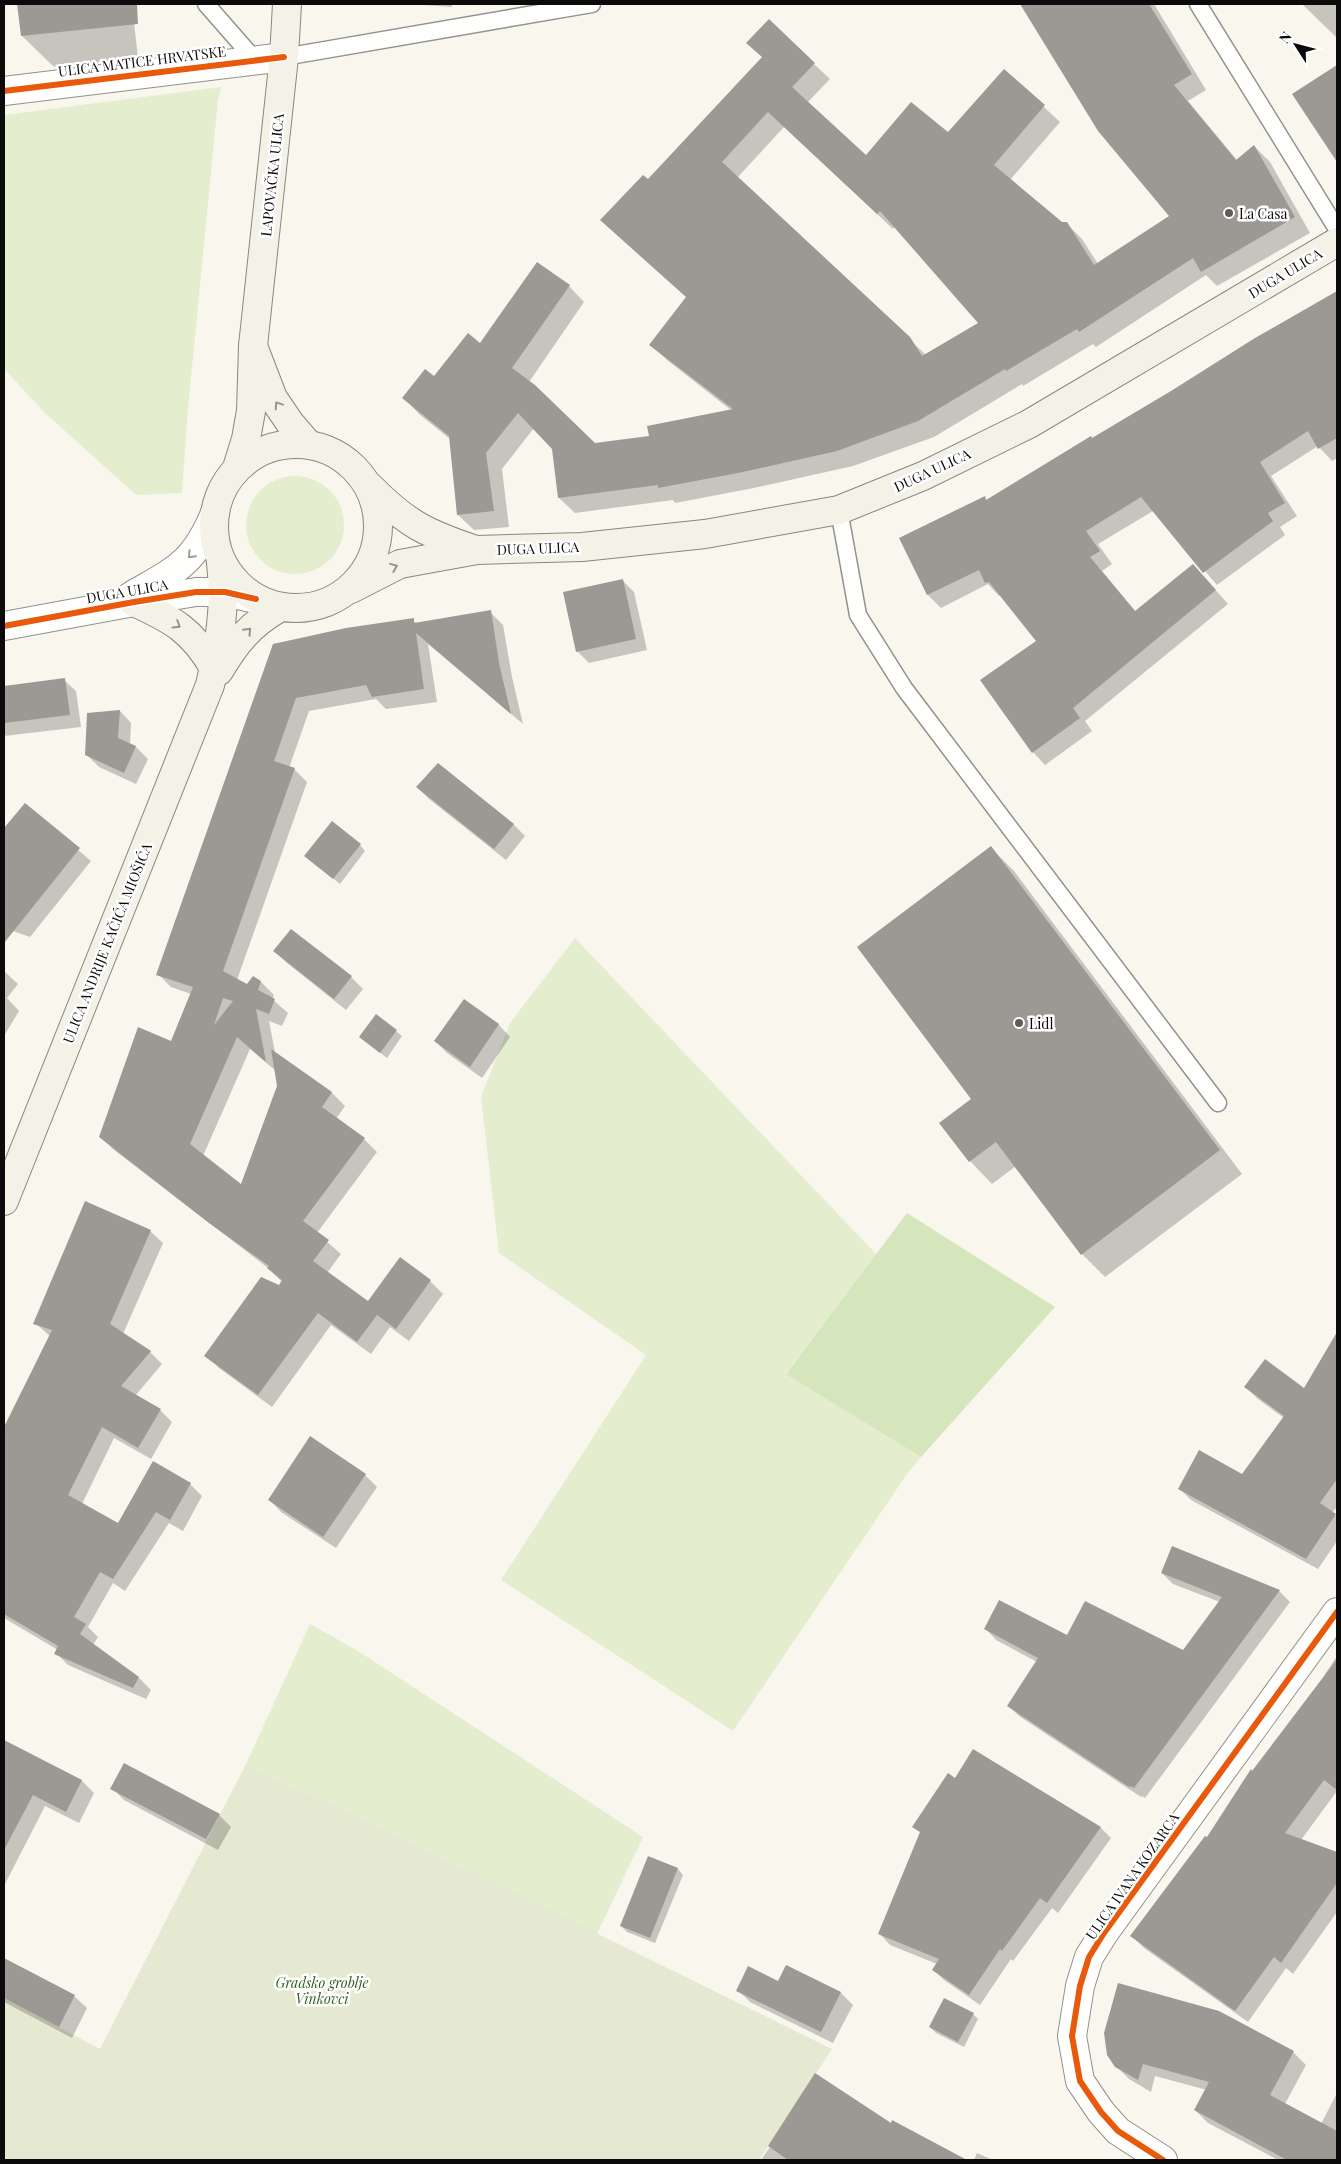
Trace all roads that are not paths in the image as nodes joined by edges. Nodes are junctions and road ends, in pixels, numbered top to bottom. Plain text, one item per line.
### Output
1 (206, 4) edge
2 (287, 4) edge
3 (592, 4) edge
4 (1198, 4) edge
5 (550, 7) edge
6 (284, 57) junction
7 (255, 60) junction
8 (4, 91) edge
9 (1337, 229) edge
10 (1337, 242) edge
11 (254, 346) junction
12 (308, 444) junction
13 (237, 468) junction
14 (369, 486) junction
15 (839, 510) junction
16 (215, 513) junction
17 (477, 550) junction
18 (222, 563) junction
19 (350, 589) junction
20 (224, 592) junction
21 (124, 603) junction
22 (268, 603) junction
23 (4, 626) edge
24 (212, 676) junction
25 (1218, 1103) dead end
26 (4, 1201) edge
27 (1337, 1612) edge
28 (1163, 2160) edge

1 - 7 lane
2 - 6 main road, LAPOVAČKA ULICA
3 - 5 lane
4 - 9 lane
5 - 6 lane
6 - 7 street, ULICA MATICE HRVATSKE
6 - 11 main road, LAPOVAČKA ULICA
7 - 8 street, ULICA MATICE HRVATSKE
10 - 15 main road, DUGA ULICA
12 -> 11 main road, LAPOVAČKA ULICA
11 - 13 main road, LAPOVAČKA ULICA
12 - 13 main road, DUGA ULICA
12 - 14 main road, DUGA ULICA
13 - 16 main road, DUGA ULICA
14 - 17 main road, DUGA ULICA
14 - 19 main road, DUGA ULICA
15 - 17 main road, DUGA ULICA
15 - 25 lane
16 - 18 main road, DUGA ULICA
16 -> 21 street, DUGA ULICA
19 -> 17 main road, DUGA ULICA
18 - 20 main road, ULICA ANDRIJE KAČIĆA MIOŠIĆA
18 - 22 main road, DUGA ULICA
19 - 22 main road, DUGA ULICA
20 - 21 street, DUGA ULICA
20 - 22 street, DUGA ULICA
20 - 24 main road, ULICA ANDRIJE KAČIĆA MIOŠIĆA
21 - 23 street, DUGA ULICA
21 -> 24 main road
24 -> 22 main road, ULICA ANDRIJE KAČIĆA MIOŠIĆA
24 - 26 main road, ULICA ANDRIJE KAČIĆA MIOŠIĆA
27 - 28 street, ULICA IVANA KOZARCA

